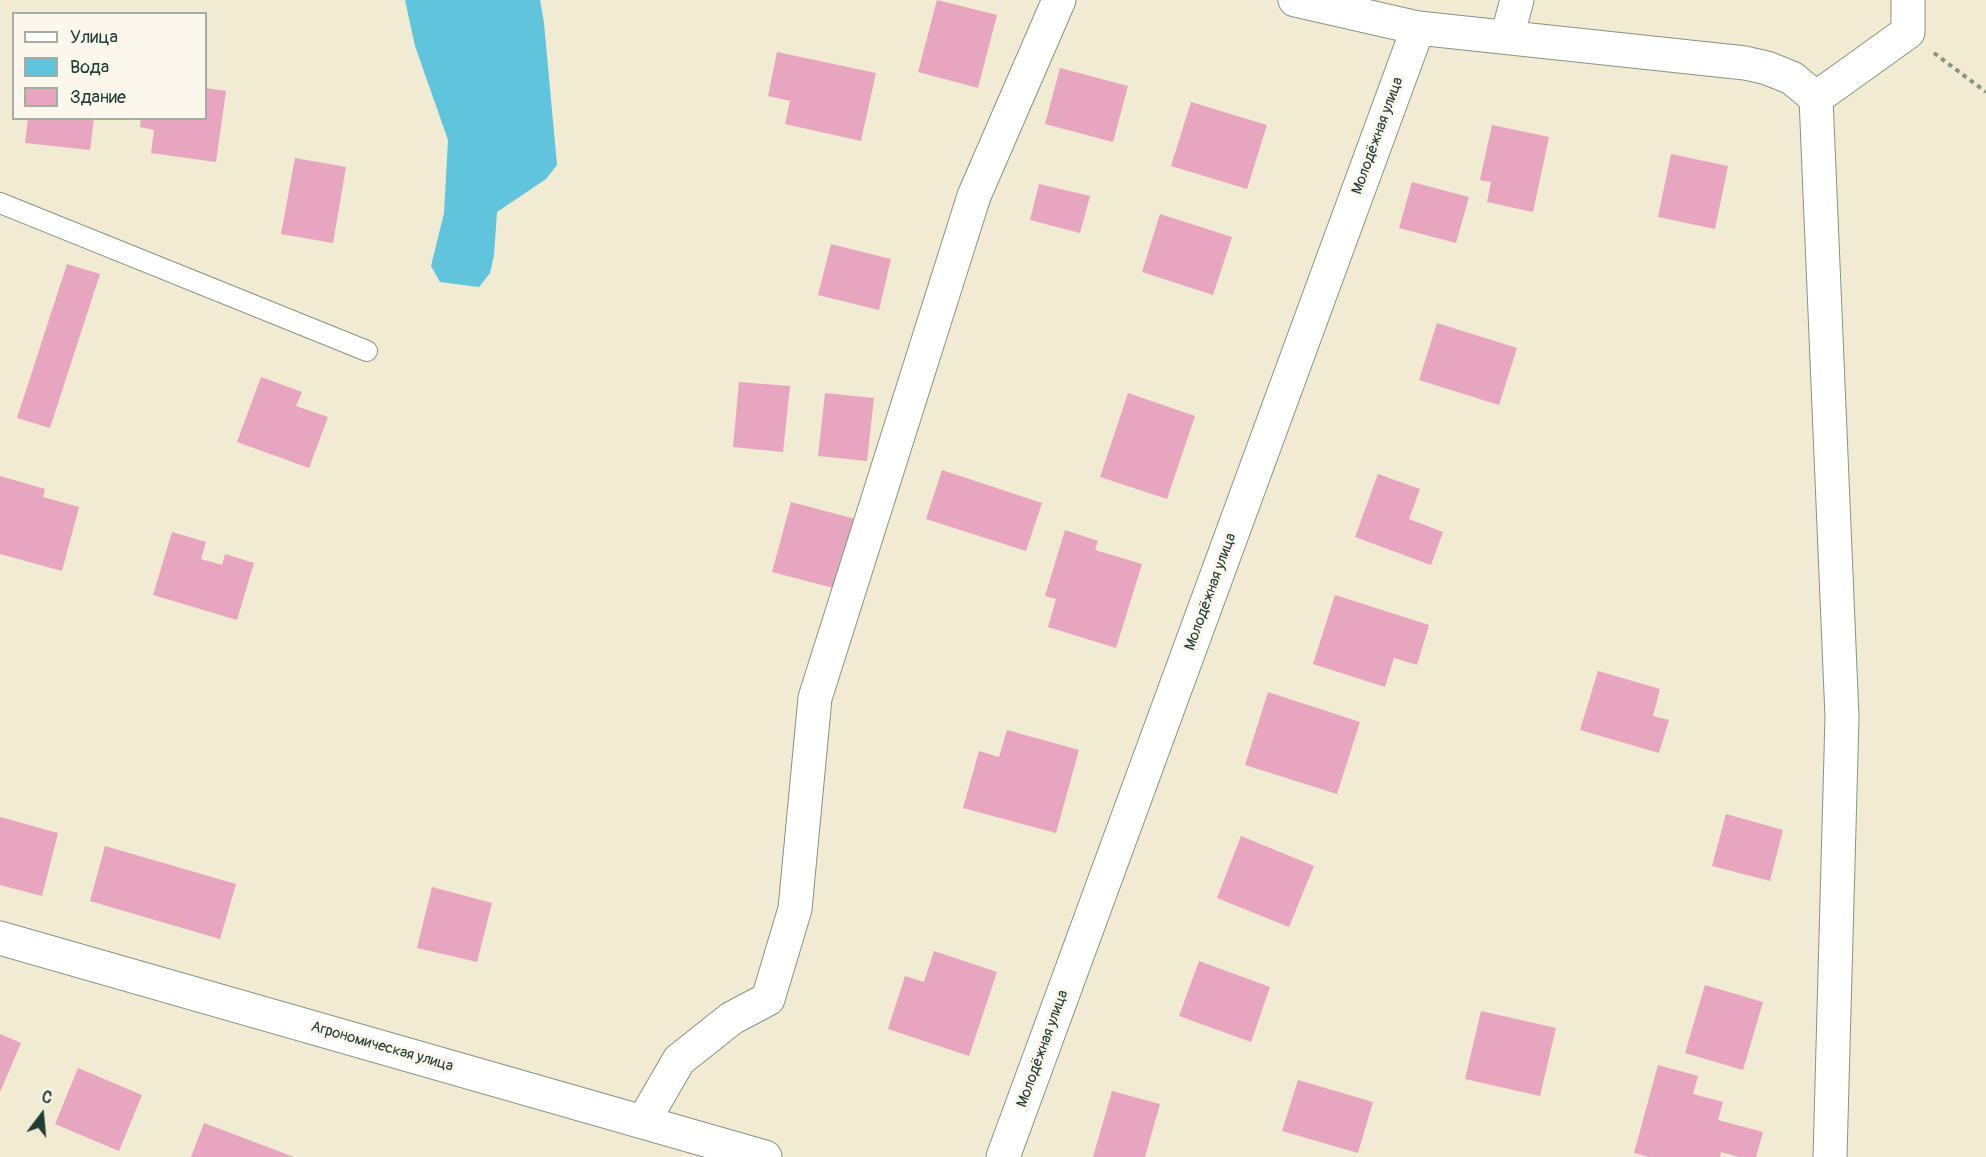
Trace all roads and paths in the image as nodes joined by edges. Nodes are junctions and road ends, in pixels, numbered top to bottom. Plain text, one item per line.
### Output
1 (1059, 0) edge
2 (1295, 0) edge
3 (1517, 0) edge
4 (1908, 0) edge
5 (1418, 28) junction
6 (1908, 32) junction
7 (1507, 36) junction
8 (1986, 92) edge
9 (1816, 98) junction
10 (0, 203) edge
11 (367, 351) dead end
12 (0, 938) edge
13 (643, 1122) junction
14 (765, 1157) edge
15 (1003, 1157) edge
16 (1830, 1157) edge

1 - 13 street
2 - 5 street
3 - 7 street
4 - 6 street
5 - 7 street
5 - 15 street, Молодёжная улица
6 - 8 path
6 - 9 street
7 - 9 street
9 - 16 street
10 - 11 lane
12 - 13 street, Агрономическая улица
13 - 14 street, Агрономическая улица

